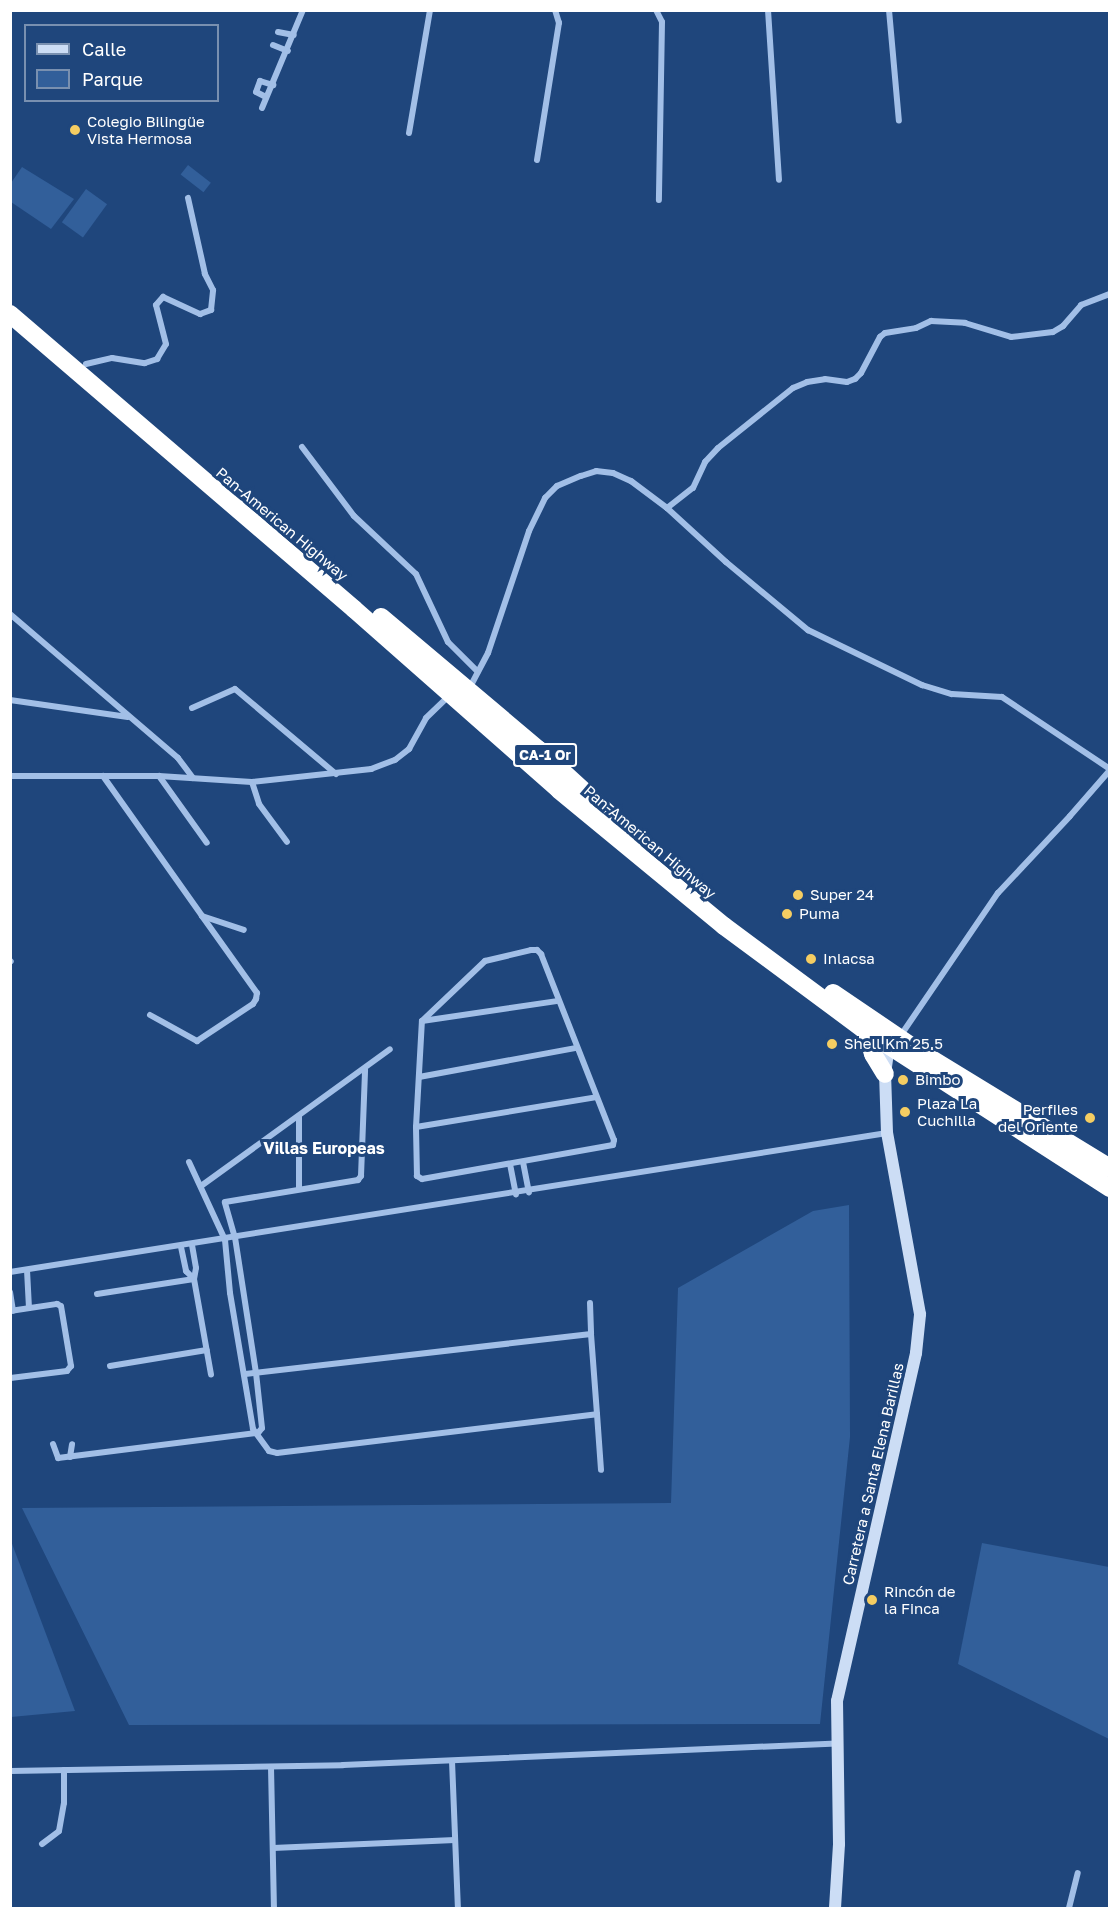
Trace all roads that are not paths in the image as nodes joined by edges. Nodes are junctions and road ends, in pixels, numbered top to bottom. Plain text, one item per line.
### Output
1 (303, 10) edge
2 (430, 10) edge
3 (555, 10) edge
4 (656, 10) edge
5 (768, 10) edge
6 (889, 10) edge
7 (278, 32) dead end
8 (294, 36) junction
9 (273, 45) dead end
10 (288, 51) junction
11 (273, 85) junction
12 (266, 97) junction
13 (262, 108) dead end
14 (899, 121) dead end
15 (409, 133) dead end
16 (537, 160) dead end
17 (779, 180) dead end
18 (188, 198) dead end
19 (658, 200) dead end
20 (1110, 294) edge
21 (10, 301) edge
22 (10, 314) edge
23 (86, 364) junction
24 (303, 447) dead end
25 (667, 508) junction
26 (10, 614) edge
27 (478, 672) junction
28 (469, 690) junction
29 (450, 694) junction
30 (10, 700) edge
31 (192, 708) dead end
32 (129, 717) junction
33 (476, 718) junction
34 (544, 754) junction
35 (1110, 769) edge
36 (336, 774) junction
37 (10, 776) edge
38 (103, 776) junction
39 (159, 776) junction
40 (193, 778) junction
41 (252, 782) junction
42 (287, 842) dead end
43 (207, 843) dead end
44 (202, 916) junction
45 (244, 930) dead end
46 (557, 1001) junction
47 (150, 1015) dead end
48 (422, 1022) junction
49 (866, 1031) junction
50 (895, 1046) junction
51 (576, 1048) junction
52 (390, 1049) dead end
53 (365, 1070) junction
54 (885, 1071) junction
55 (419, 1077) junction
56 (597, 1097) junction
57 (299, 1116) junction
58 (416, 1127) junction
59 (887, 1133) junction
60 (1048, 1150) junction
61 (189, 1162) dead end
62 (523, 1162) junction
63 (510, 1164) junction
64 (1110, 1169) edge
65 (201, 1186) junction
66 (1110, 1188) edge
67 (299, 1189) junction
68 (529, 1192) junction
69 (516, 1194) junction
70 (227, 1212) junction
71 (215, 1216) junction
72 (235, 1238) junction
73 (225, 1240) junction
74 (192, 1245) junction
75 (181, 1247) junction
76 (27, 1270) junction
77 (10, 1272) edge
78 (194, 1279) junction
79 (10, 1292) edge
80 (97, 1294) dead end
81 (590, 1303) dead end
82 (29, 1308) junction
83 (12, 1311) edge
84 (246, 1317) junction
85 (236, 1320) junction
86 (591, 1334) junction
87 (207, 1350) junction
88 (110, 1366) dead end
89 (256, 1373) junction
90 (211, 1374) dead end
91 (245, 1374) junction
92 (10, 1378) edge
93 (597, 1414) junction
94 (258, 1433) junction
95 (53, 1444) dead end
96 (72, 1444) dead end
97 (70, 1457) junction
98 (601, 1470) dead end
99 (837, 1743) junction
100 (452, 1761) junction
101 (272, 1767) junction
102 (64, 1770) junction
103 (10, 1771) edge
104 (455, 1840) junction
105 (42, 1844) dead end
106 (273, 1848) junction
107 (1078, 1873) dead end
108 (274, 1908) edge
109 (458, 1908) edge
110 (835, 1908) edge
111 (1069, 1908) edge

1 - 8 street
2 - 15 street
3 - 16 street
4 - 19 street
5 - 17 street
6 - 14 street
7 - 8 street
8 - 10 street
9 - 10 street
10 - 11 street
11 - 12 street
11 - 12 street
12 - 13 street
18 - 23 street
20 - 25 street
21 - 23 highway, Pan-American Highway / CA-1 Or
22 - 29 highway, Pan-American Highway / CA-1 Or
23 - 28 highway, Pan-American Highway / CA-1 Or
24 - 27 street
25 - 27 street
25 - 35 street
26 - 32 street
27 - 28 street
28 - 34 highway, Pan-American Highway / CA-1 Or
29 - 33 highway, Pan-American Highway / CA-1 Or
29 - 36 street
30 - 32 street
31 - 36 street
32 - 40 street
33 - 34 highway
33 - 49 highway, Pan-American Highway / CA-1 Or
34 - 50 highway, Pan-American Highway / CA-1 Or
35 - 50 street
36 - 41 street
37 - 38 street
38 - 39 street
38 - 44 street
39 - 40 street
39 - 43 street
40 - 41 street
41 - 42 street
44 - 45 street
44 - 47 street
46 - 48 street
46 - 48 street
46 - 51 street
48 - 55 street
49 - 50 highway, Pan-American Highway / CA-1 Or
49 - 54 highway
50 - 54 highway
50 - 60 highway, Pan-American Highway / CA-1 Or
50 - 64 highway, Pan-American Highway / CA-1 Or
51 - 55 street
51 - 56 street
52 - 53 street
53 - 57 street
53 - 67 street
54 - 59 main road, Carretera a Santa Elena Barillas
55 - 58 street
56 - 58 street
56 - 62 street
57 - 65 street
57 - 67 street
58 - 63 street
59 - 68 street
59 - 99 main road, Carretera a Santa Elena Barillas
60 - 64 highway
60 - 66 highway, Pan-American Highway / CA-1 Or
61 - 65 street
62 - 63 street
62 - 68 street
63 - 69 street
65 - 71 street
67 - 70 street
68 - 69 street
69 - 72 street
70 - 71 street
70 - 72 street
71 - 73 street
72 - 73 street
72 - 84 street
73 - 74 street
73 - 85 street
74 - 75 street
74 - 78 street
75 - 76 street
75 - 78 street
76 - 77 street
76 - 82 street
78 - 80 street
78 - 87 street
79 - 83 street
81 - 86 street
82 - 83 street
82 - 92 street
84 - 85 street
84 - 89 street
85 - 91 street
86 - 89 street
86 - 93 street
87 - 88 street
87 - 90 street
89 - 91 street
89 - 94 street
91 - 94 street
93 - 94 street
93 - 98 street
94 - 97 street
95 - 97 street
96 - 97 street
99 - 100 street
99 - 110 main road, Carretera a Santa Elena Barillas
100 - 101 street
100 - 104 street
101 - 102 street
101 - 106 street
102 - 103 street
102 - 105 street
104 - 106 street
104 - 109 street
106 - 108 street
107 - 111 street

